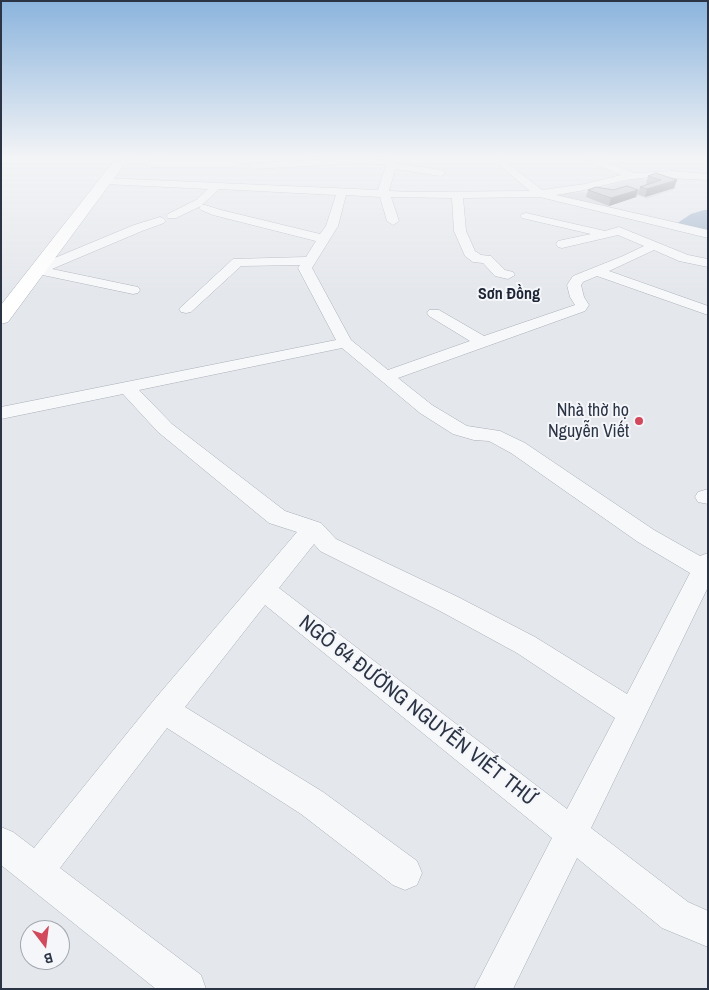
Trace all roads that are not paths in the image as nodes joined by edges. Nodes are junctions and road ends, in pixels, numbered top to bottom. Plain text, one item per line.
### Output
1 (88, 204) edge
2 (195, 204) edge
3 (336, 204) edge
4 (386, 204) edge
5 (459, 204) edge
6 (535, 204) edge
7 (584, 204) edge
8 (205, 208) dead end
9 (526, 216) junction
10 (392, 221) dead end
11 (523, 229) dead end
12 (605, 234) junction
13 (708, 234) edge
14 (324, 239) junction
15 (562, 244) dead end
16 (653, 246) junction
17 (310, 261) junction
18 (708, 263) edge
19 (38, 270) junction
20 (598, 272) junction
21 (508, 275) dead end
22 (133, 290) dead end
23 (186, 309) dead end
24 (708, 311) edge
25 (434, 313) dead end
26 (1, 318) edge
27 (483, 342) junction
28 (345, 343) junction
29 (386, 376) junction
30 (127, 388) junction
31 (1, 413) edge
32 (312, 529) junction
33 (706, 568) edge
34 (263, 589) junction
35 (164, 710) junction
36 (631, 712) junction
37 (571, 832) junction
38 (1, 844) edge
39 (37, 872) junction
40 (405, 873) dead end
41 (708, 929) edge
42 (187, 989) edge
43 (493, 989) edge

1 - 19 main road
2 - 19 street
3 - 14 street
4 - 10 street
5 - 21 street
6 - 9 street
7 - 13 street
8 - 14 street
9 - 11 street
9 - 12 street
12 - 15 street
12 - 16 street
14 - 17 street
16 - 18 street
16 - 20 street
17 - 23 street
17 - 28 street
19 - 22 street
19 - 26 main road
20 - 24 street
20 - 27 street
25 - 27 street
27 - 29 street
28 - 29 street
28 - 30 street
29 - 33 street
30 - 31 street
30 - 32 street
32 - 34 street
32 - 36 street
33 - 36 street
34 - 35 street
34 - 37 street, NGÕ 64 ĐƯỜNG NGUYỄN VIẾT THỨ
35 - 39 street
35 - 40 street
36 - 37 street
37 - 41 street, NGÕ 64 ĐƯỜNG NGUYỄN VIẾT THỨ
37 - 43 street
38 - 39 street
39 - 42 street

